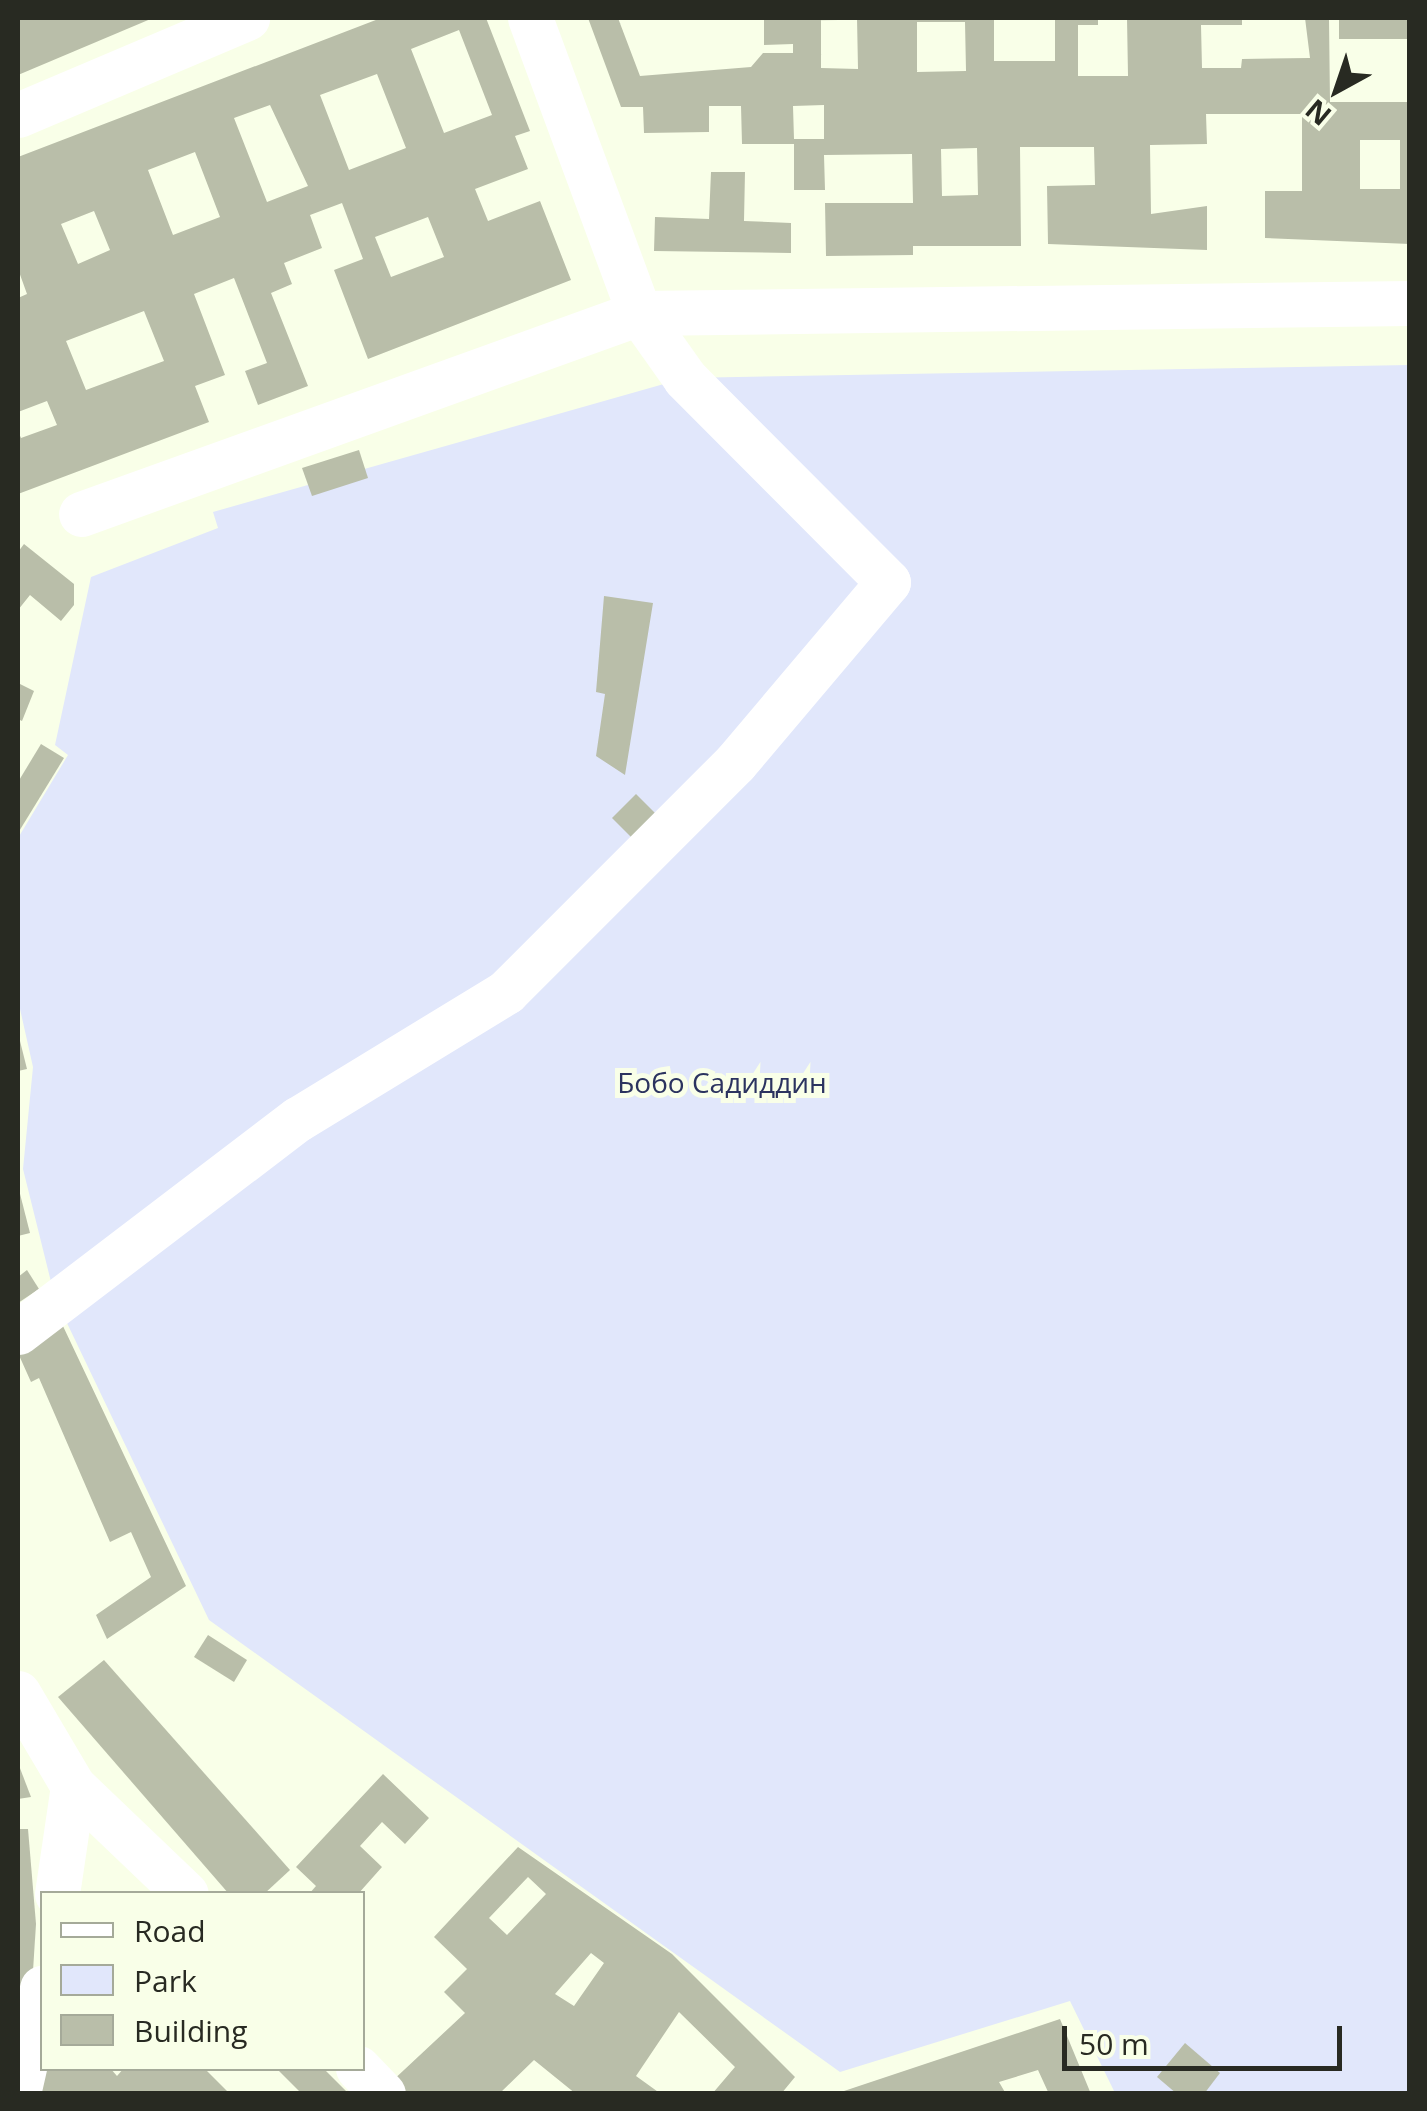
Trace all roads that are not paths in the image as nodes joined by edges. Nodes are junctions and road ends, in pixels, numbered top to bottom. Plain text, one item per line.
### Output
1 (246, 18) edge
2 (530, 18) edge
3 (18, 115) edge
4 (1410, 303) edge
5 (639, 313) junction
6 (82, 514) dead end
7 (18, 1332) edge
8 (18, 1694) edge
9 (72, 1786) junction
10 (56, 1891) edge
11 (183, 1891) edge
12 (40, 1997) edge
13 (361, 2071) edge
14 (18, 2094) edge
15 (383, 2094) edge

1 - 3 street
2 - 5 street
4 - 5 street
5 - 6 street
5 - 7 street
8 - 9 street
9 - 10 street
9 - 11 street
12 - 14 street
13 - 15 street

